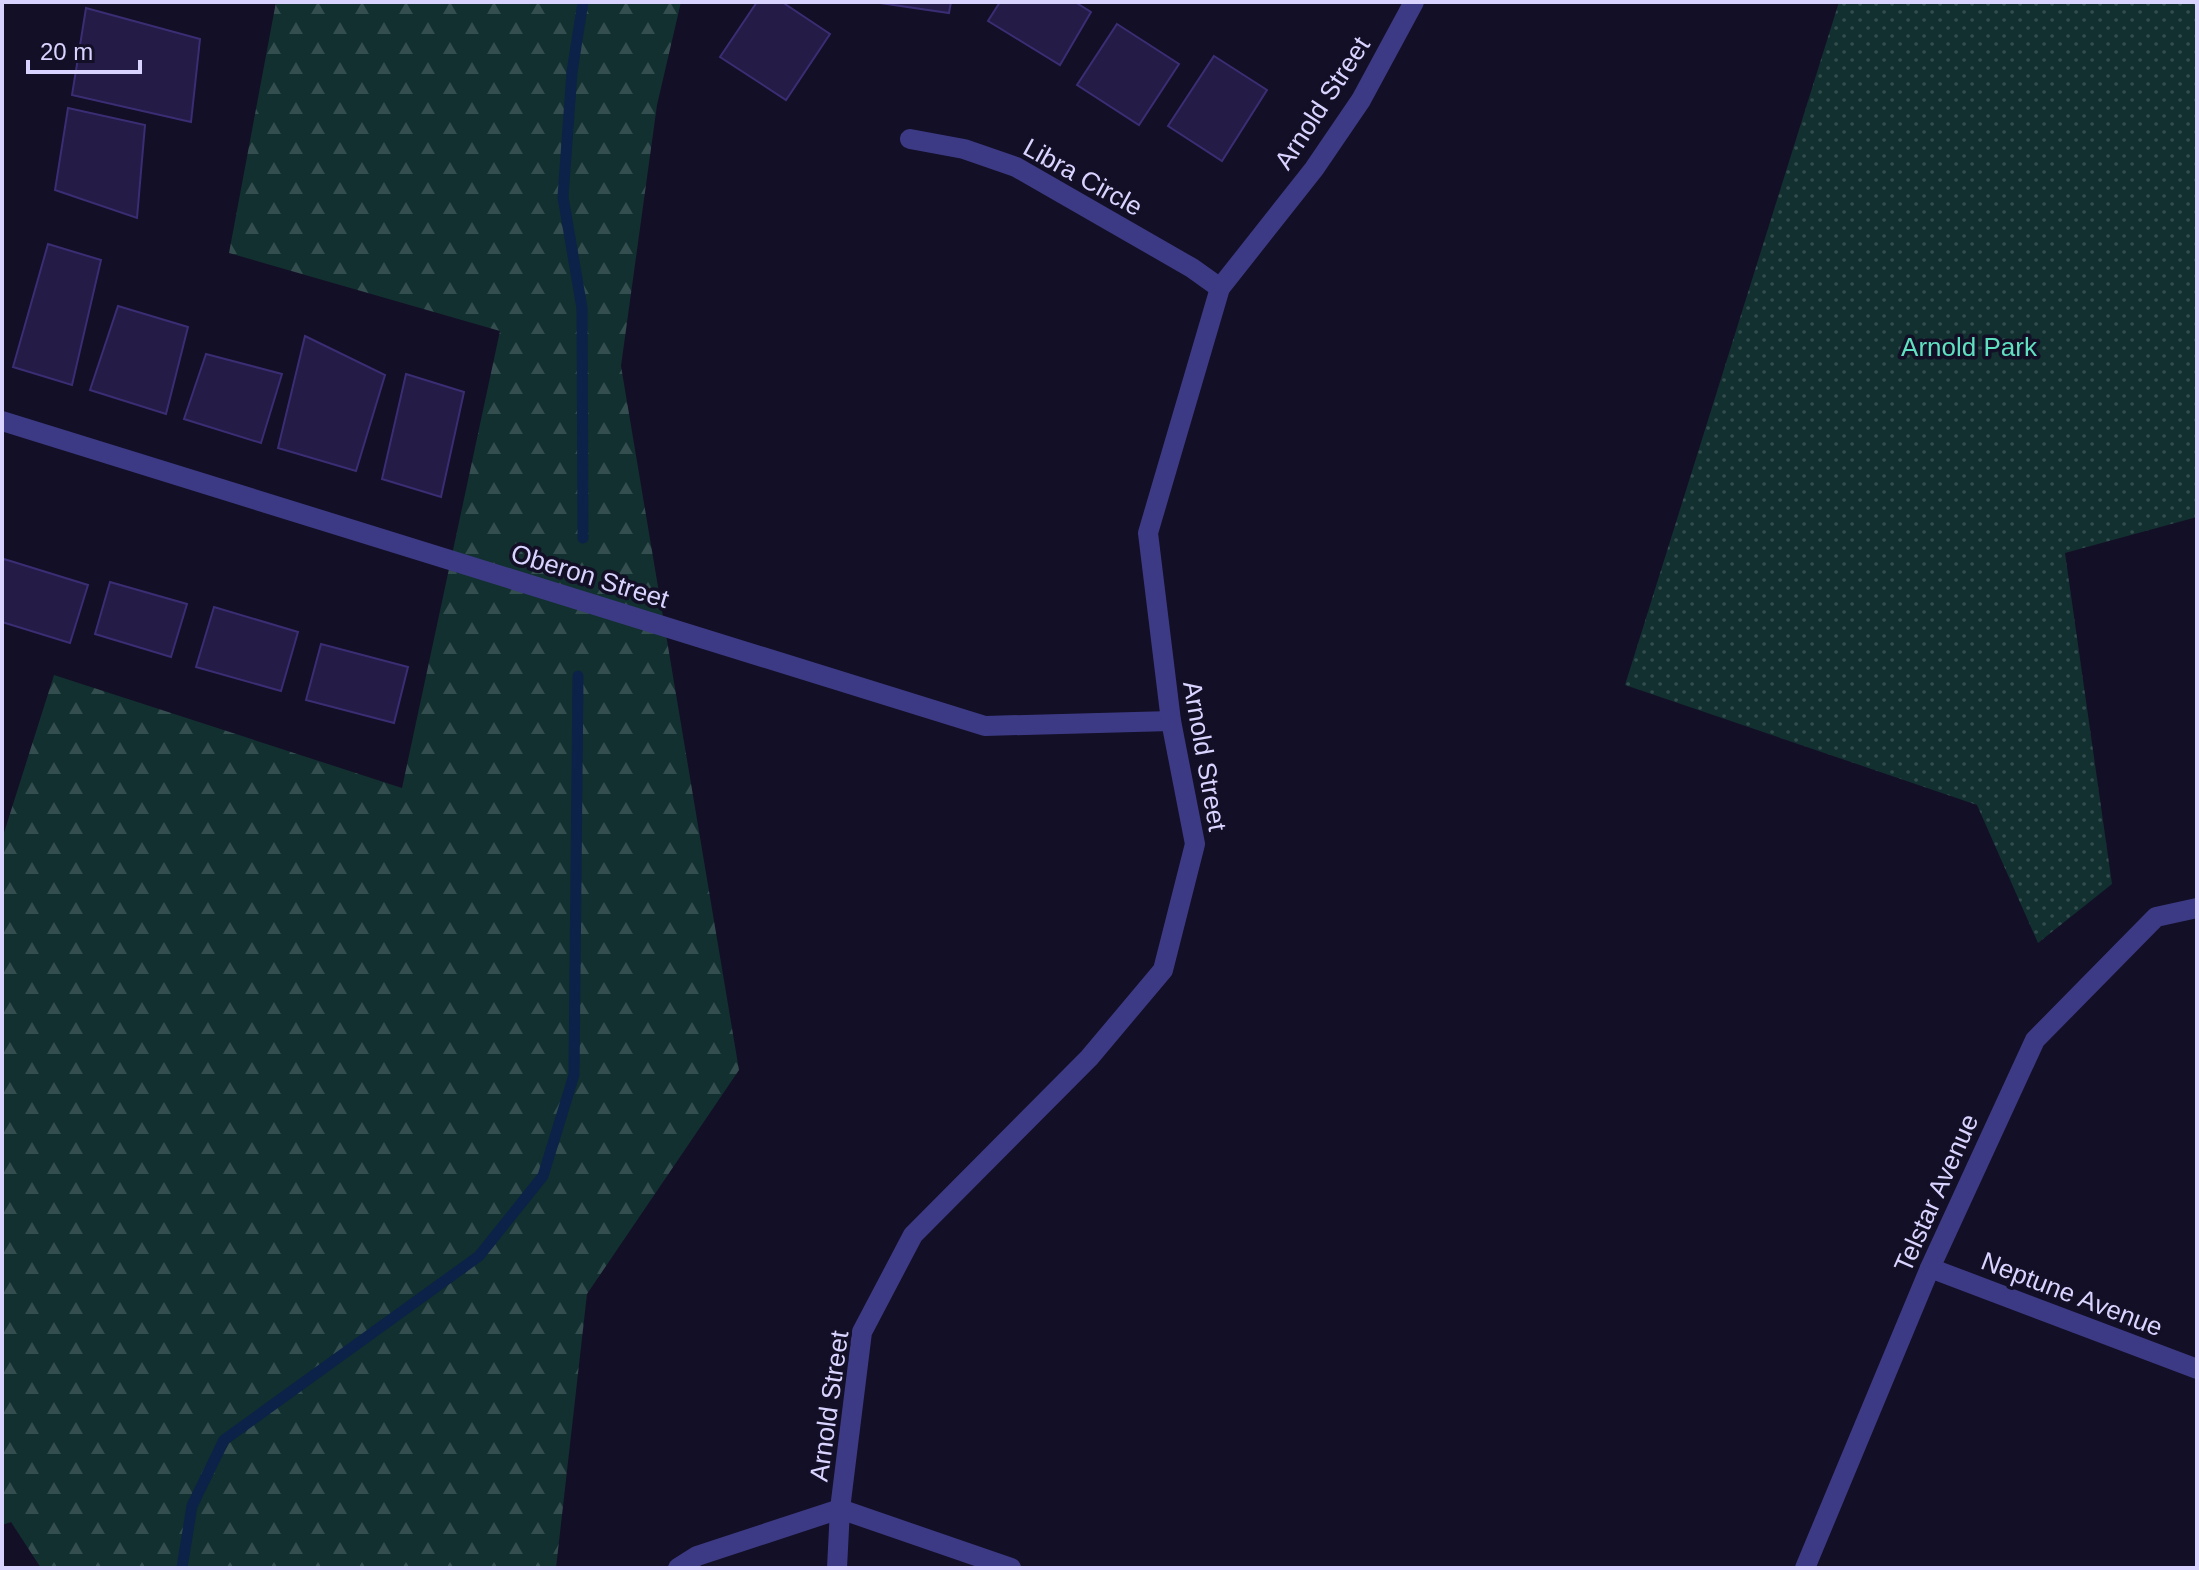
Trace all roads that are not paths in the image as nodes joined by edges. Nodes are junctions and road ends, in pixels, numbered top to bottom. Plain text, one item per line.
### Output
1 (1414, 2) edge
2 (910, 139) dead end
3 (1220, 288) junction
4 (2, 421) edge
5 (1171, 721) junction
6 (2197, 908) edge
7 (1930, 1268) junction
8 (2197, 1369) edge
9 (840, 1509) junction
10 (678, 1568) edge
11 (837, 1568) edge
12 (1011, 1568) edge
13 (1805, 1568) edge

1 - 3 street, Arnold Street
2 - 3 street, Libra Circle
3 - 5 street, Arnold Street
4 - 5 street, Oberon Street
5 - 9 street, Arnold Street
6 - 7 street, Telstar Avenue
7 - 8 street, Neptune Avenue
7 - 13 street, Telstar Avenue
9 - 10 street
9 - 11 street, Arnold Street
9 - 12 street

